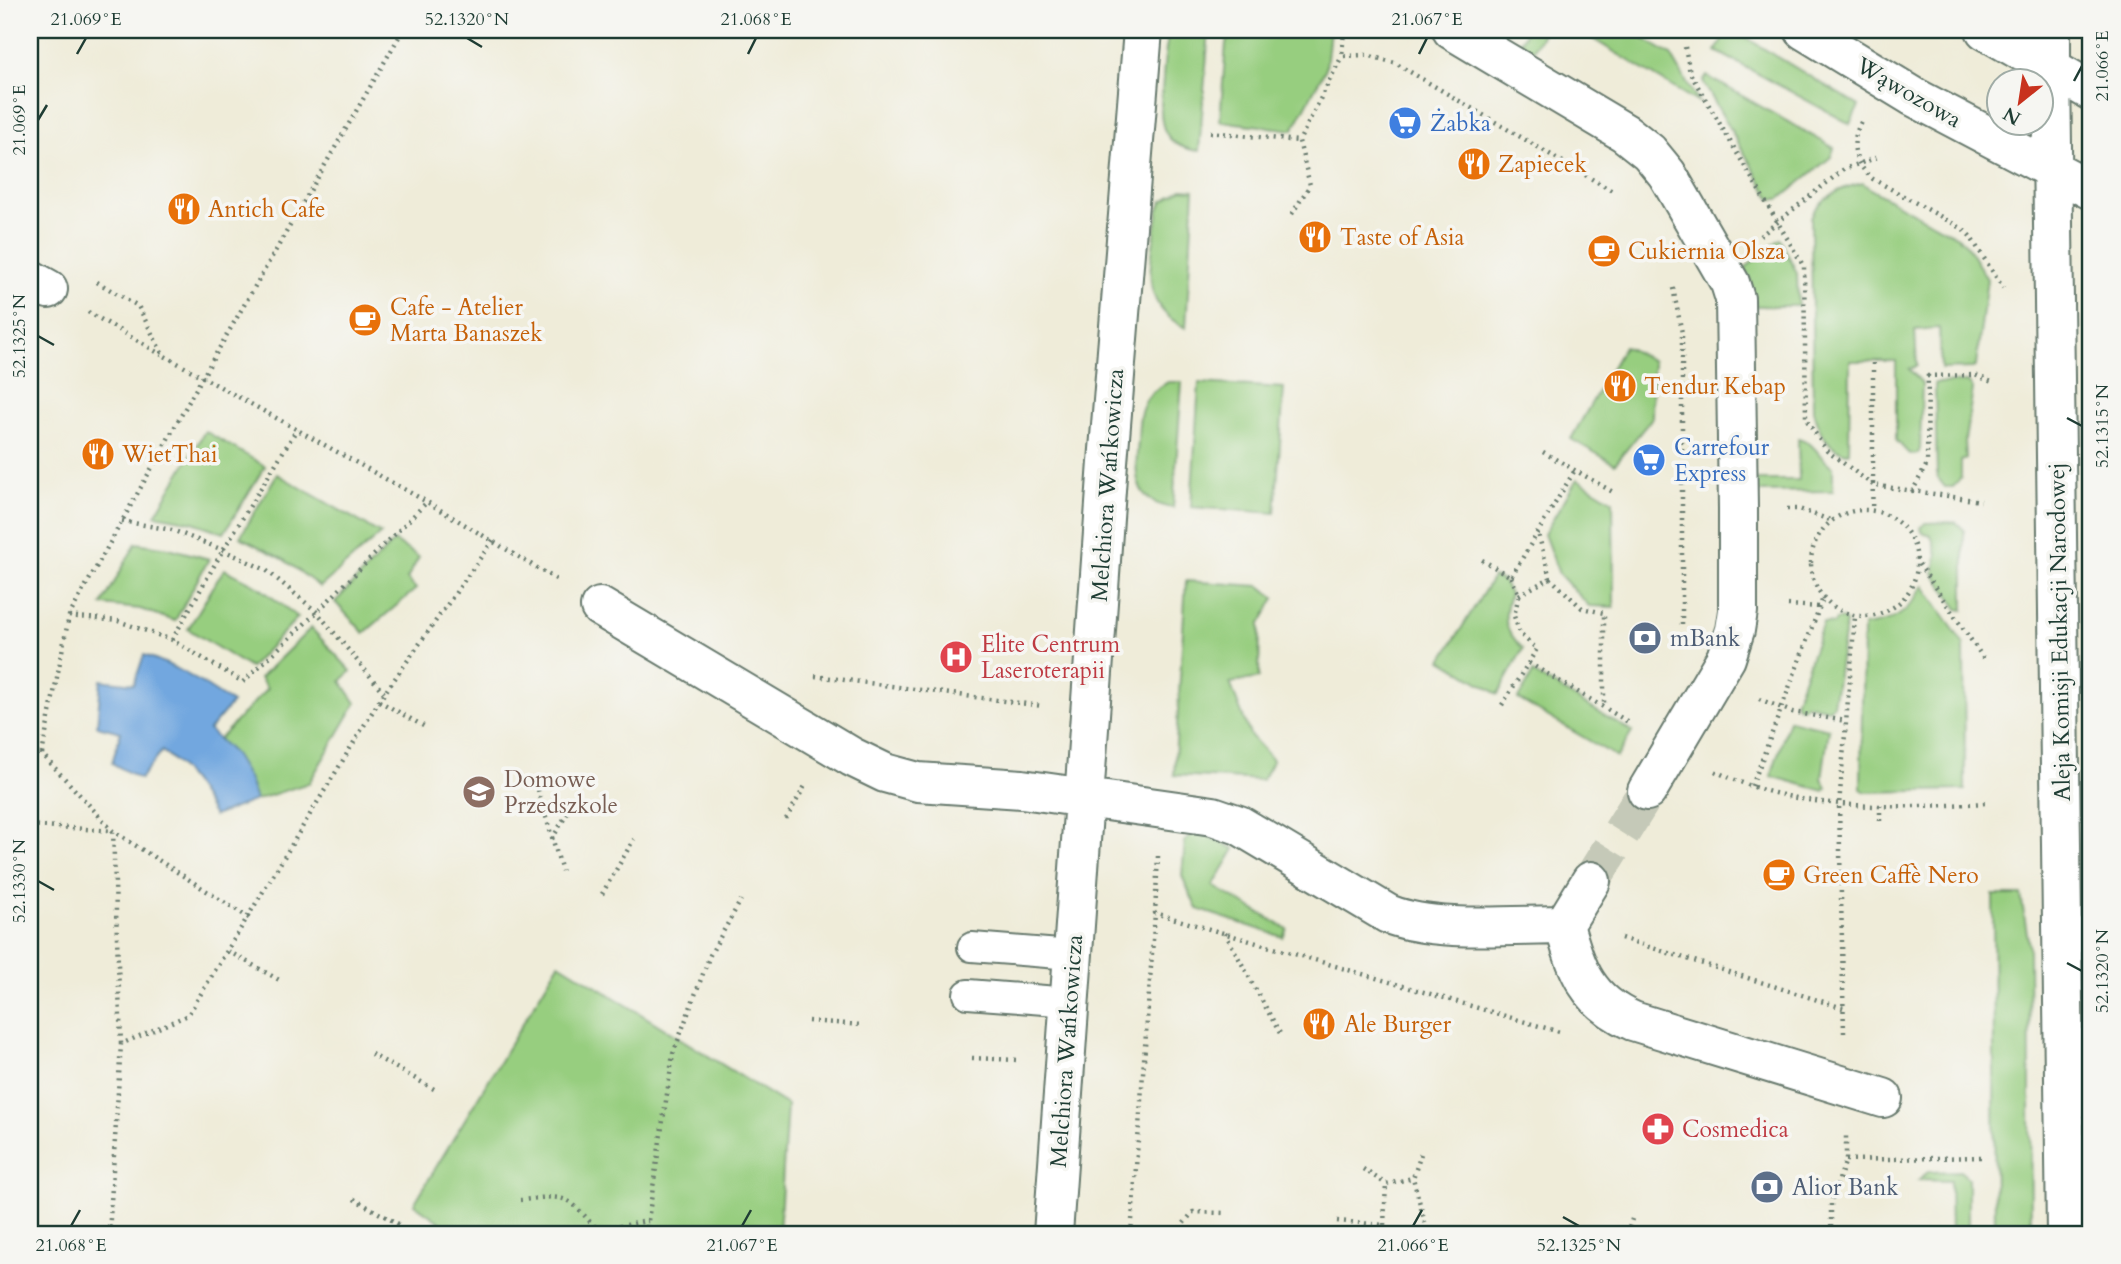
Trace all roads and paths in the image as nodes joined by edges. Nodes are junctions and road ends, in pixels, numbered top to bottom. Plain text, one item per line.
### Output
1 (403, 30) edge
2 (1143, 30) edge
3 (1344, 30) edge
4 (1452, 30) edge
5 (1804, 30) edge
6 (1984, 30) edge
7 (2052, 30) edge
8 (1685, 47) dead end
9 (1342, 57) junction
10 (2047, 66) edge
11 (2051, 66) edge
12 (2054, 70) edge
13 (2091, 90) edge
14 (1863, 118) dead end
15 (1210, 132) dead end
16 (2052, 136) edge
17 (1299, 141) junction
18 (1881, 156) dead end
19 (1859, 164) junction
20 (2053, 171) junction
21 (2091, 190) edge
22 (1617, 194) dead end
23 (1292, 214) dead end
24 (1777, 222) junction
25 (1669, 276) dead end
26 (39, 284) edge
27 (2005, 291) dead end
28 (138, 306) dead end
29 (163, 355) junction
30 (1873, 363) dead end
31 (202, 378) junction
32 (1992, 382) dead end
33 (298, 429) junction
34 (1544, 452) dead end
35 (1575, 470) junction
36 (1872, 485) junction
37 (1613, 492) dead end
38 (1912, 492) junction
39 (1981, 501) dead end
40 (427, 502) junction
41 (1872, 509) junction
42 (122, 521) junction
43 (1538, 533) junction
44 (493, 540) junction
45 (223, 550) junction
46 (1482, 561) dead end
47 (1919, 563) junction
48 (1511, 577) junction
49 (1550, 578) junction
50 (1519, 595) junction
51 (1823, 598) junction
52 (600, 607) joint
53 (317, 612) junction
54 (69, 616) junction
55 (1856, 617) junction
56 (1682, 627) dead end
57 (172, 640) junction
58 (1984, 659) dead end
59 (1529, 663) junction
60 (804, 674) dead end
61 (384, 693) junction
62 (1752, 696) dead end
63 (379, 701) junction
64 (1502, 705) dead end
65 (1604, 707) junction
66 (1052, 708) dead end
67 (1782, 708) junction
68 (1846, 721) junction
69 (1633, 725) dead end
70 (427, 728) dead end
71 (1673, 747) junction
72 (30, 753) edge
73 (42, 754) junction
74 (536, 783) dead end
75 (807, 783) dead end
76 (1752, 786) junction
77 (1647, 791) tunnel mouth
78 (1085, 798) junction
79 (1987, 803) dead end
80 (573, 804) dead end
81 (1839, 805) junction
82 (1880, 806) junction
83 (1161, 809) junction
84 (786, 819) dead end
85 (30, 825) edge
86 (1880, 825) dead end
87 (113, 831) junction
88 (552, 839) junction
89 (634, 839) dead end
90 (562, 871) dead end
91 (602, 894) dead end
92 (741, 900) dead end
93 (1576, 905) junction
94 (1155, 913) junction
95 (249, 918) junction
96 (1225, 933) junction
97 (972, 947) dead end
98 (228, 951) junction
99 (1072, 955) junction
100 (281, 981) dead end
101 (968, 994) dead end
102 (1070, 1002) junction
103 (1843, 1008) junction
104 (808, 1021) dead end
105 (861, 1025) dead end
106 (1282, 1037) dead end
107 (1574, 1037) dead end
108 (121, 1044) junction
109 (371, 1054) dead end
110 (972, 1058) dead end
111 (1027, 1060) dead end
112 (1844, 1087) junction
113 (434, 1089) dead end
114 (1883, 1098) dead end
115 (1421, 1154) dead end
116 (1981, 1157) dead end
117 (1846, 1160) junction
118 (1363, 1169) dead end
119 (1413, 1178) junction
120 (1386, 1184) junction
121 (354, 1199) dead end
122 (520, 1200) dead end
123 (1225, 1213) dead end
124 (1632, 1219) dead end
125 (648, 1221) junction
126 (1337, 1222) dead end
127 (1384, 1225) junction
128 (402, 1226) dead end
129 (109, 1234) edge
130 (646, 1234) edge
131 (1053, 1234) edge
132 (1131, 1234) edge
133 (1175, 1234) edge
134 (1383, 1234) edge
135 (1428, 1234) edge
136 (1627, 1234) edge
137 (1831, 1234) edge
138 (2066, 1234) edge

1 - 31 path
2 - 78 street, Melchiora Wańkowicza
3 - 9 path
4 - 71 street
5 - 20 street, Wąwozowa
6 - 10 street
7 - 11 street, Aleja Komisji Edukacji Narodowej
8 - 24 path
9 - 17 path
9 - 22 path
12 - 13 street
14 - 19 path
15 - 17 path
16 - 20 street, Aleja Komisji Edukacji Narodowej
17 - 23 path
18 - 19 path
19 - 24 path
19 - 27 path
20 - 21 street, Wąwozowa
20 - 138 street, Aleja Komisji Edukacji Narodowej
24 - 36 path
25 - 56 path
26 - 29 path
28 - 29 path
29 - 31 path
30 - 36 path
31 - 33 path
31 - 42 path
32 - 38 path
33 - 40 path
33 - 45 path
34 - 35 path
35 - 37 path
35 - 43 path
36 - 38 path
36 - 41 path
38 - 39 path
40 - 44 path
40 - 53 path
41 - 47 path
41 - 51 path
42 - 45 path
42 - 54 path
43 - 48 path
43 - 49 path
44 - 52 path
44 - 61 path
45 - 53 path
45 - 57 path
46 - 48 path
47 - 55 path
47 - 58 path
48 - 50 path
49 - 50 path
49 - 65 path
50 - 59 path
51 - 55 path
51 - 67 path
52 - 78 street
53 - 57 path
53 - 61 path
54 - 57 path
54 - 73 path
55 - 68 path
59 - 64 path
59 - 65 path
60 - 66 path
61 - 63 path
62 - 67 path
63 - 70 path
63 - 95 path
65 - 69 path
67 - 68 path
67 - 76 path
68 - 81 path
71 - 76 path
71 - 77 street
72 - 73 path
73 - 87 path
74 - 88 path
75 - 84 path
76 - 81 path
78 - 83 street
78 - 99 street, Melchiora Wańkowicza
79 - 82 path
80 - 88 path
81 - 82 path
81 - 103 path
82 - 86 path
83 - 93 street
83 - 94 path
85 - 87 path
87 - 95 path
87 - 108 path
88 - 90 path
89 - 91 path
92 - 125 path
93 - 103 path
93 - 112 street
94 - 96 path
94 - 132 path
95 - 98 path
96 - 106 path
96 - 107 path
97 - 99 lane
98 - 100 path
98 - 108 path
99 - 102 street, Melchiora Wańkowicza
101 - 102 lane
102 - 131 street, Melchiora Wańkowicza
103 - 112 path
104 - 105 path
108 - 129 path
109 - 113 path
110 - 111 path
112 - 114 street
112 - 117 path
115 - 119 path
116 - 117 path
117 - 137 path
118 - 120 path
119 - 120 path
119 - 135 path
120 - 127 path
121 - 128 path
122 - 125 path
123 - 133 path
124 - 136 path
125 - 130 path
126 - 127 path
127 - 134 path

